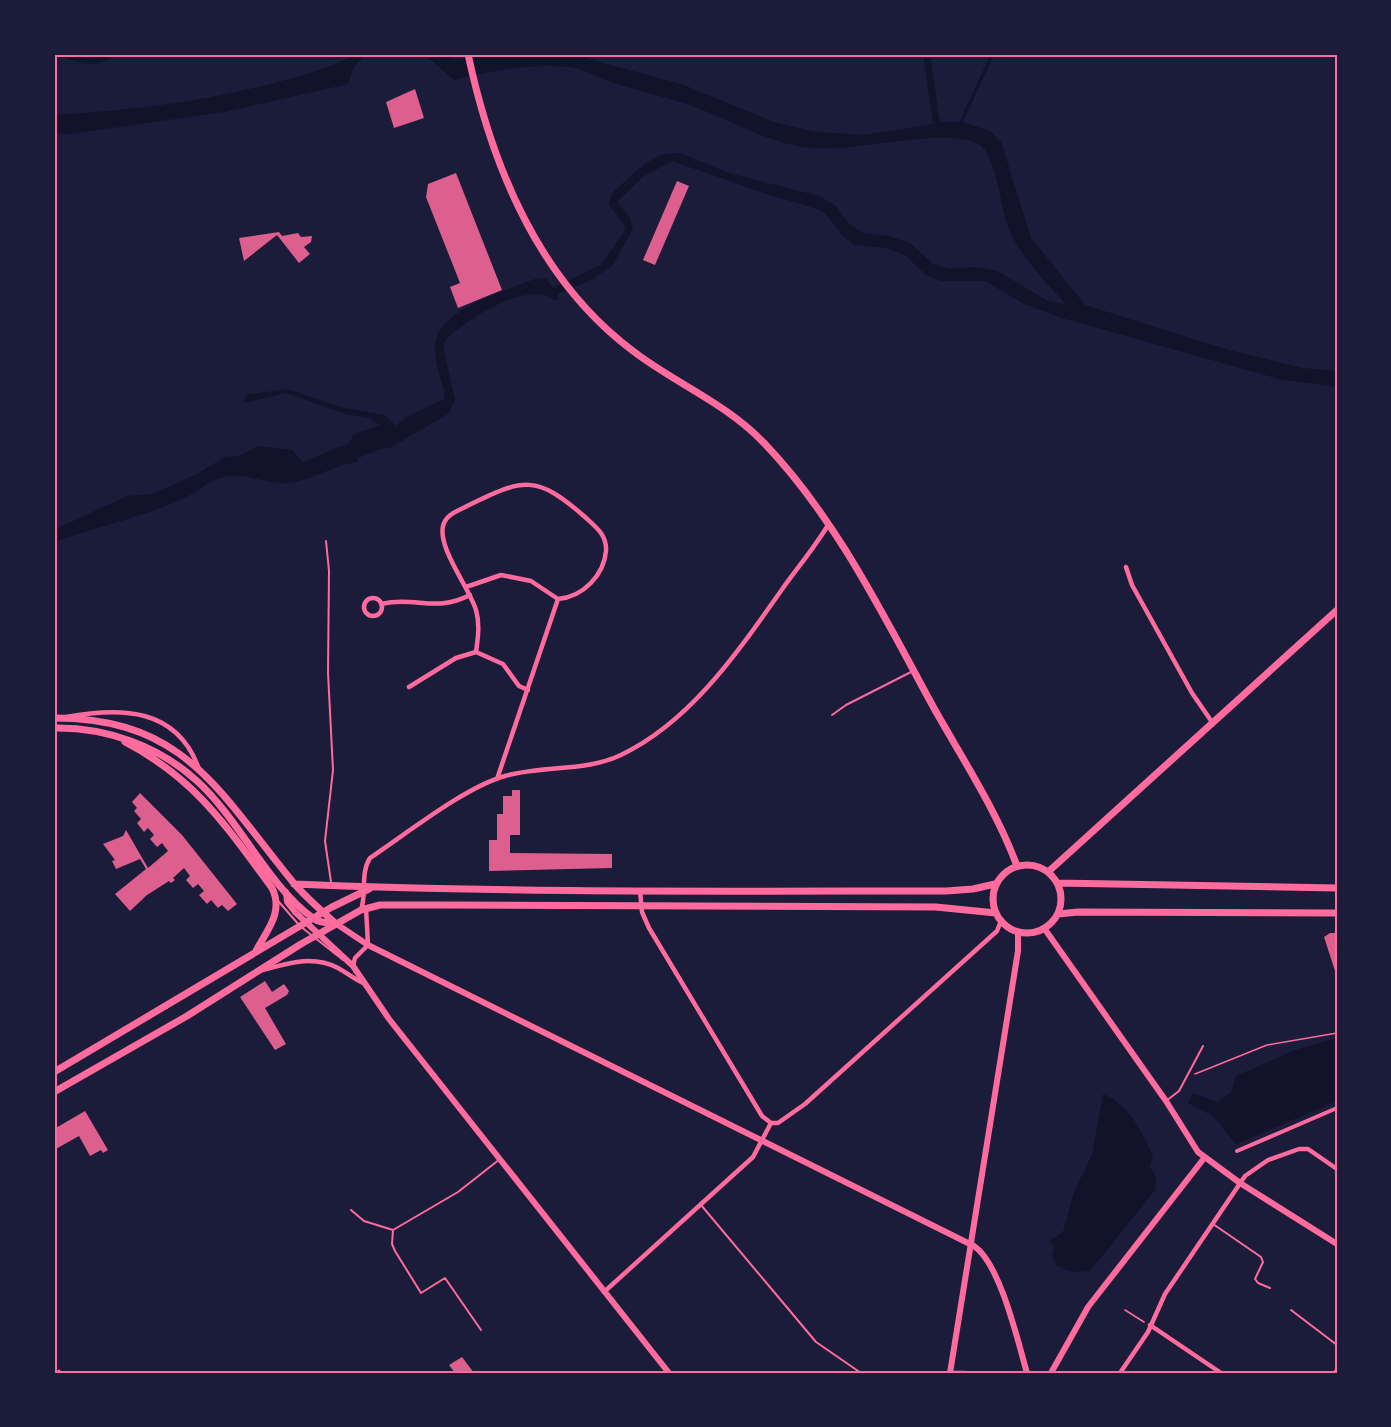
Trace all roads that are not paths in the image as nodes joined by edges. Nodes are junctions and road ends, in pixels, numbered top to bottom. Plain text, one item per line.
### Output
1 (468, 54) edge
2 (828, 525) junction
3 (326, 542) dead end
4 (1126, 567) dead end
5 (466, 587) junction
6 (470, 595) junction
7 (558, 598) junction
8 (381, 604) junction
9 (1337, 610) edge
10 (476, 651) junction
11 (914, 671) junction
12 (409, 687) dead end
13 (528, 690) junction
14 (832, 715) dead end
15 (57, 718) edge
16 (1212, 722) junction
17 (54, 728) edge
18 (109, 735) junction
19 (199, 769) junction
20 (497, 778) junction
21 (1017, 866) junction
22 (1048, 872) junction
23 (1057, 883) junction
24 (294, 884) junction
25 (995, 884) junction
26 (331, 885) junction
27 (1337, 888) edge
28 (365, 889) junction
29 (640, 890) junction
30 (277, 900) junction
31 (641, 906) junction
32 (364, 909) junction
33 (323, 912) junction
34 (996, 913) junction
35 (1337, 913) edge
36 (1058, 914) junction
37 (1001, 921) junction
38 (306, 922) junction
39 (335, 923) junction
40 (1044, 928) junction
41 (1018, 932) junction
42 (316, 935) junction
43 (368, 945) junction
44 (256, 951) junction
45 (352, 966) junction
46 (260, 970) junction
47 (363, 983) junction
48 (1203, 1046) dead end
49 (54, 1072) edge
50 (54, 1092) edge
51 (1166, 1101) junction
52 (1337, 1108) edge
53 (771, 1123) junction
54 (763, 1139) junction
55 (1237, 1151) dead end
56 (1205, 1157) junction
57 (500, 1159) junction
58 (1337, 1169) edge
59 (1240, 1183) junction
60 (701, 1205) junction
61 (351, 1210) dead end
62 (1213, 1224) junction
63 (393, 1230) junction
64 (970, 1244) junction
65 (1337, 1244) edge
66 (1270, 1288) dead end
67 (604, 1292) junction
68 (1291, 1311) dead end
69 (1150, 1325) junction
70 (481, 1330) dead end
71 (1337, 1345) edge
72 (669, 1373) edge
73 (861, 1373) edge
74 (951, 1373) edge
75 (965, 1373) edge
76 (1027, 1373) edge
77 (1051, 1373) edge
78 (1120, 1373) edge
79 (1221, 1373) edge

1 - 2 main road
2 - 11 main road
2 - 20 street
3 - 26 lane
4 - 16 street
5 - 6 street
5 - 7 street
5 - 7 street
6 - 8 street
6 - 10 street
7 - 13 street
8 - 8 street
9 - 16 main road
10 - 12 street
10 - 13 street
11 - 14 lane
11 - 21 main road
13 - 20 street
15 - 19 main road
15 - 19 street
16 - 22 main road
17 - 18 main road
18 - 30 main road
18 - 38 main road
19 - 24 main road
20 - 28 street
21 - 22 main road
21 - 25 main road
22 - 23 main road
23 - 27 main road
23 - 36 main road
24 - 26 main road
24 - 33 main road
25 - 29 main road
25 - 34 main road
26 - 28 main road
28 - 29 main road
28 - 32 street
28 - 33 main road
29 - 31 street
30 - 38 lane
30 - 44 main road
31 - 32 main road
31 - 34 main road
31 - 53 street
32 - 39 main road
32 - 43 street
33 - 38 main road
33 - 39 main road
34 - 37 main road
35 - 36 main road
36 - 40 main road
37 - 41 main road
37 - 53 street
38 - 39 main road
38 - 42 street
38 - 44 main road
39 - 42 main road
39 - 43 street
40 - 41 main road
40 - 51 street
41 - 64 street
42 - 45 street
42 - 46 main road
43 - 45 street
43 - 54 street
44 - 49 main road
45 - 47 street
46 - 47 street
46 - 50 main road
47 - 57 street
48 - 51 lane
51 - 56 street
52 - 55 street
53 - 54 street
54 - 60 street
54 - 64 street
56 - 59 street
56 - 77 street
57 - 63 lane
57 - 67 street
58 - 59 street
59 - 62 street
59 - 65 street
60 - 67 street
60 - 73 lane
61 - 63 lane
62 - 66 lane
62 - 69 street
63 - 70 lane
64 - 74 street
64 - 76 street
67 - 72 street
68 - 71 lane
69 - 78 street
69 - 79 street
74 - 75 street

